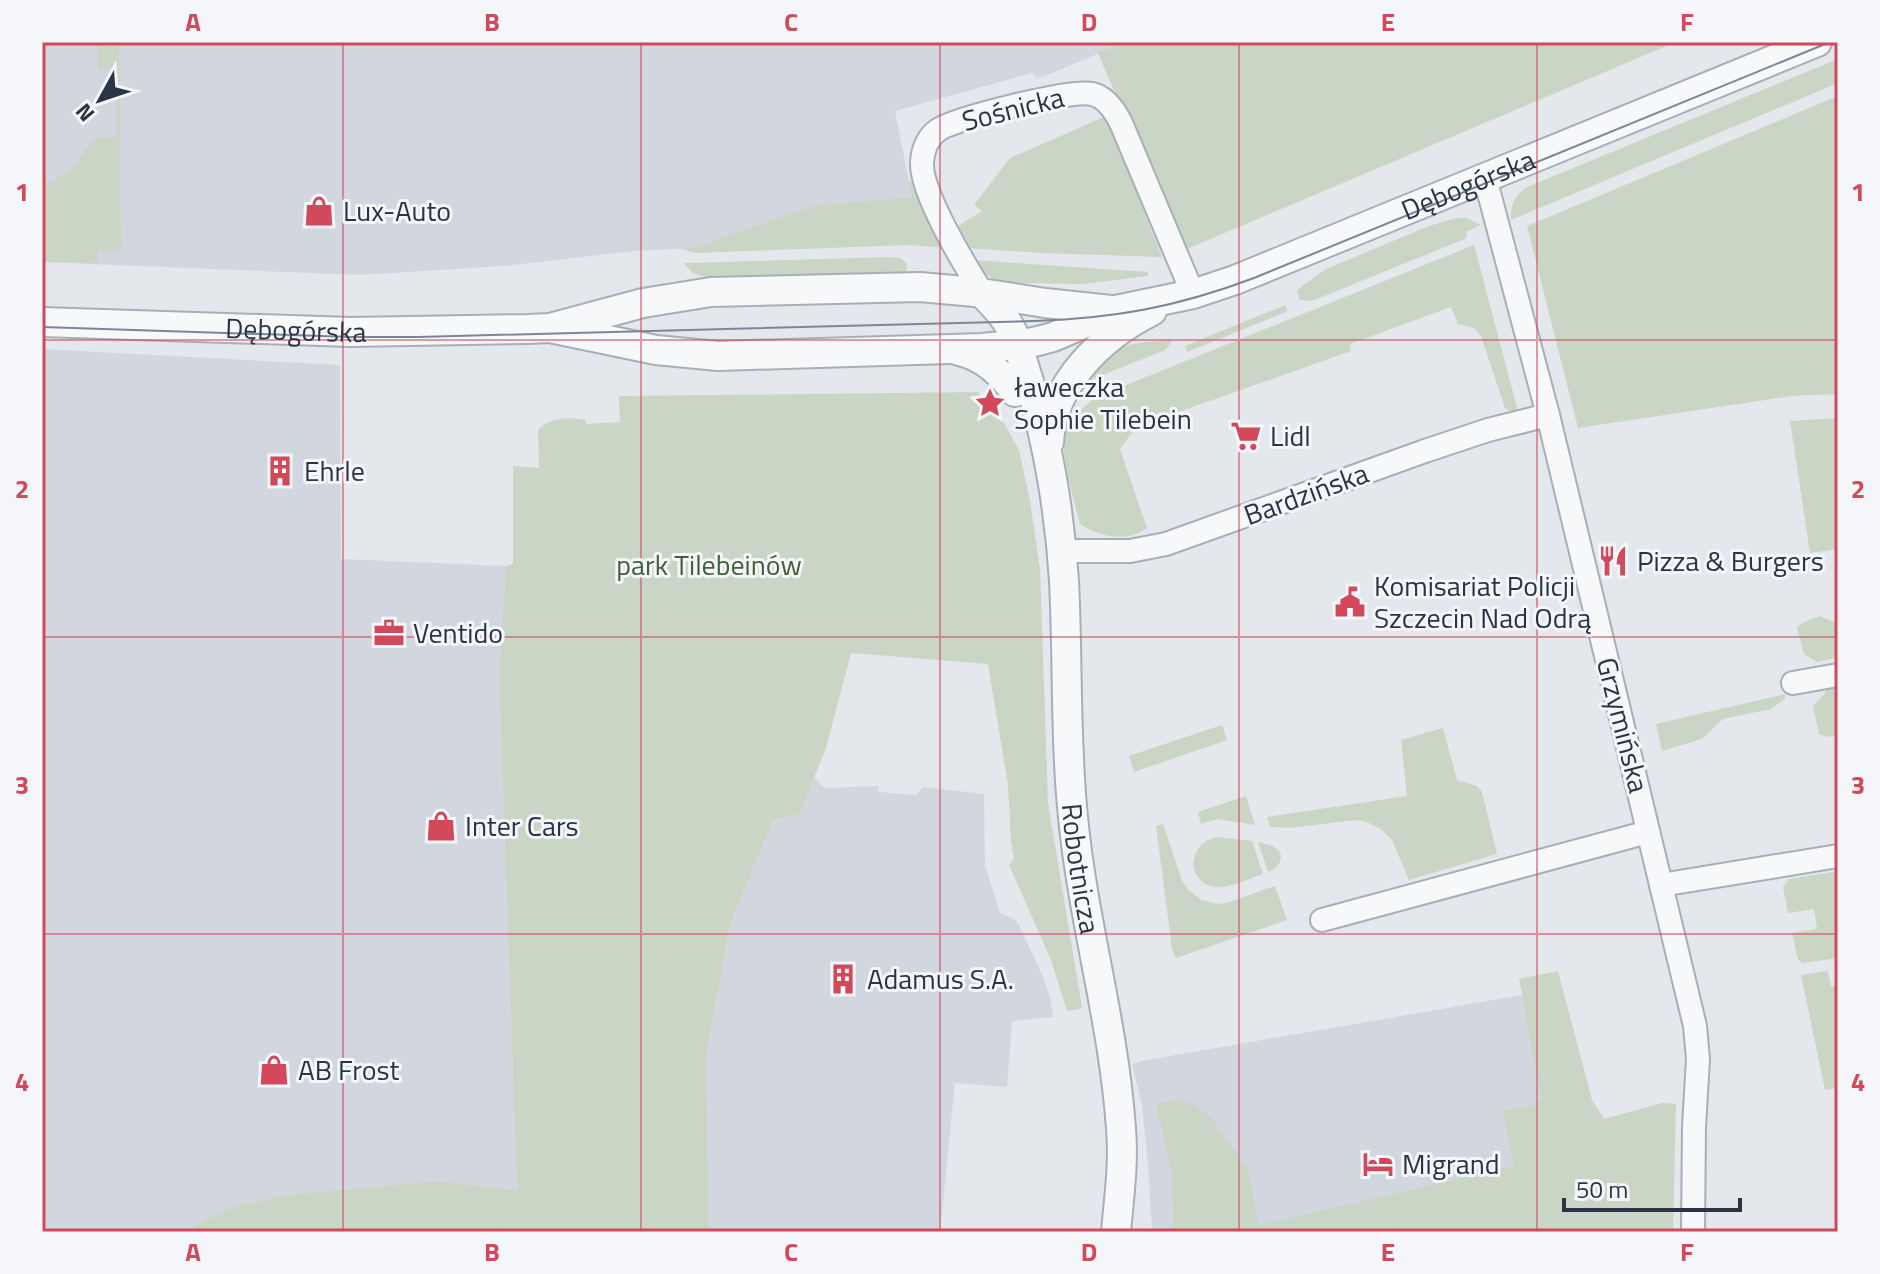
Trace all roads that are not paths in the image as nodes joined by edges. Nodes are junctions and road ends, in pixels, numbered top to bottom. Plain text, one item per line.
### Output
1 (1817, 42) edge
2 (1485, 178) junction
3 (983, 294) junction
4 (1193, 294) junction
5 (1103, 309) junction
6 (42, 322) edge
7 (550, 328) junction
8 (1017, 344) junction
9 (942, 349) junction
10 (1015, 392) junction
11 (1548, 415) junction
12 (1054, 502) junction
13 (1061, 551) junction
14 (1838, 675) edge
15 (1793, 683) dead end
16 (1648, 832) junction
17 (1838, 856) edge
18 (1661, 885) junction
19 (1322, 920) dead end
20 (1116, 1232) edge
21 (1693, 1232) edge

1 - 2 street, Dębogórska
2 - 4 street, Dębogórska
2 - 11 street, Grzymińska
3 - 4 street, Sośnicka
3 - 5 street, Dębogórska
3 - 7 street, Dębogórska
3 - 8 street
4 - 5 street, Dębogórska
4 - 12 street, Robotnicza
5 - 8 street, Dębogórska
6 - 7 street, Dębogórska
7 - 9 street, Dębogórska
8 - 9 street, Dębogórska
8 - 10 street, Robotnicza
8 - 12 street, Robotnicza
9 - 10 street, Robotnicza
10 - 12 street, Robotnicza
11 - 13 street, Bardzińska
11 - 16 street, Grzymińska
12 - 13 street, Robotnicza
13 - 20 street, Robotnicza
14 - 15 street
16 - 18 street, Grzymińska
16 - 19 street
17 - 18 street
18 - 21 street, Grzymińska

